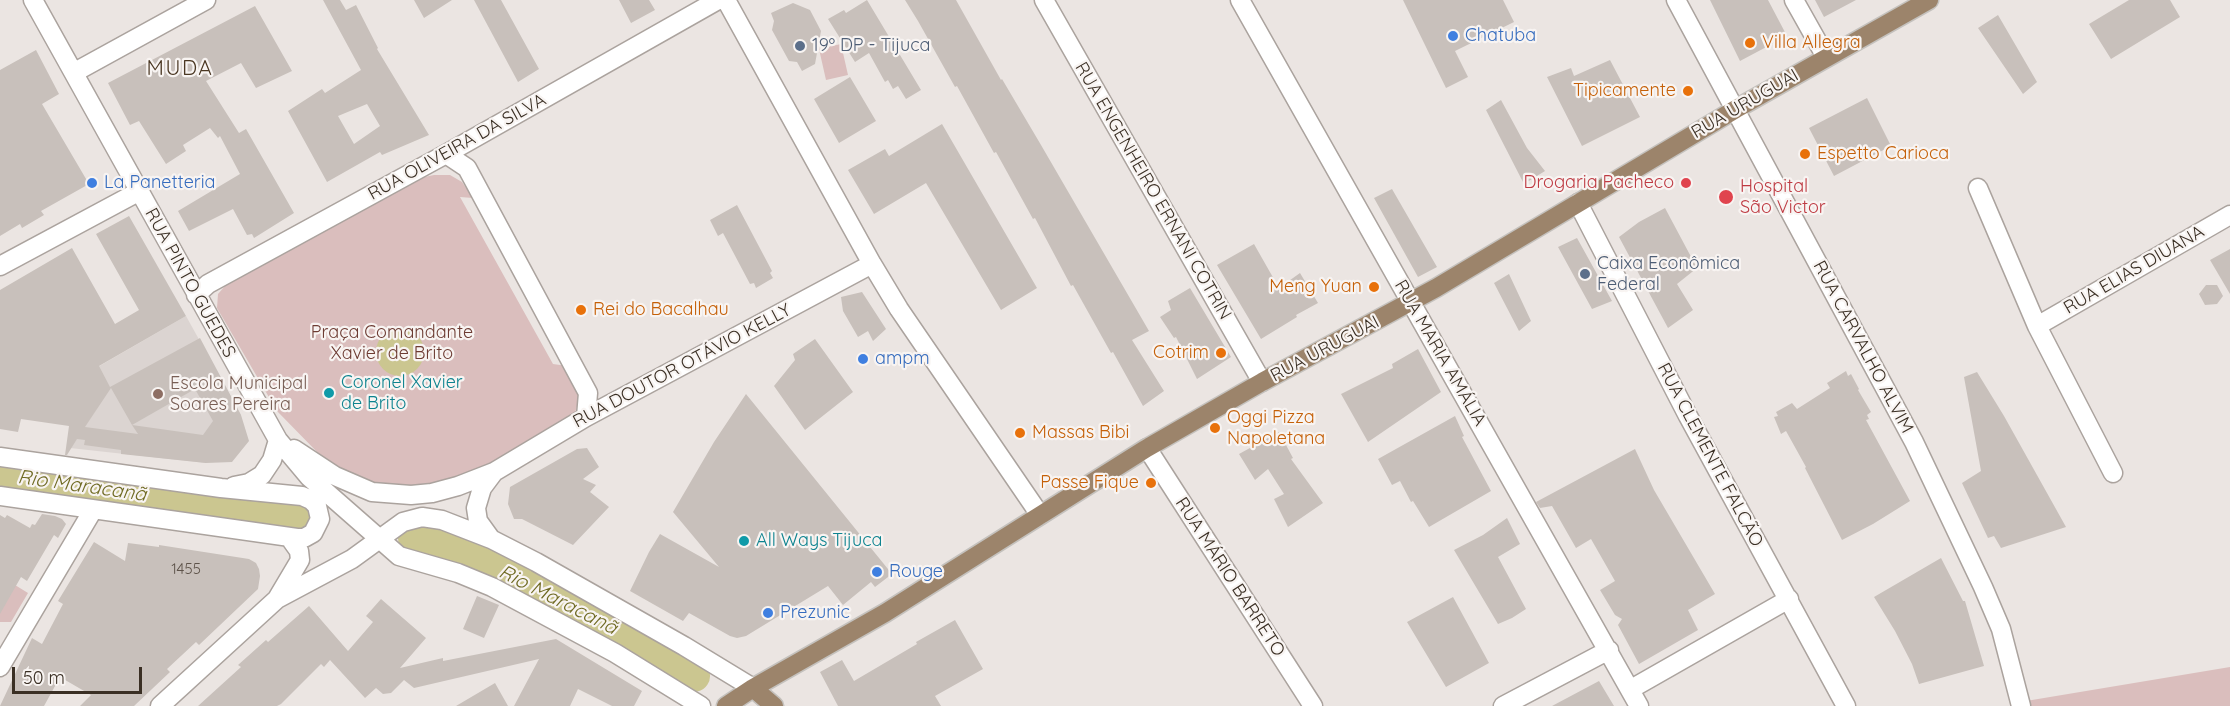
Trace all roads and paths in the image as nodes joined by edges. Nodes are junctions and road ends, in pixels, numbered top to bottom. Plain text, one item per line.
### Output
1 (33, 0) edge
2 (206, 0) edge
3 (718, 0) edge
4 (726, 0) edge
5 (1044, 0) edge
6 (1240, 0) edge
7 (1676, 0) edge
8 (1794, 0) edge
9 (1929, 0) edge
10 (1826, 57) junction
11 (75, 72) junction
12 (1736, 109) junction
13 (446, 154) junction
14 (1978, 188) dead end
15 (138, 192) junction
16 (1578, 203) junction
17 (2230, 215) edge
18 (872, 264) junction
19 (0, 266) edge
20 (196, 295) junction
21 (1411, 302) junction
22 (2037, 326) junction
23 (1262, 382) junction
24 (586, 417) junction
25 (276, 436) junction
26 (1148, 448) junction
27 (0, 457) edge
28 (494, 472) junction
29 (2113, 473) dead end
30 (221, 488) junction
31 (0, 496) edge
32 (93, 510) junction
33 (1040, 515) junction
34 (289, 537) junction
35 (491, 539) junction
36 (380, 540) junction
37 (277, 598) junction
38 (1789, 599) junction
39 (1609, 650) junction
40 (0, 667) edge
41 (753, 688) junction
42 (1635, 698) edge
43 (160, 706) edge
44 (701, 706) edge
45 (726, 706) edge
46 (774, 706) edge
47 (1313, 706) edge
48 (1503, 706) edge
49 (1846, 706) edge
50 (2021, 706) edge

1 - 11 street, RUA PINTO GUEDES
2 - 11 street
3 - 13 street, RUA OLIVEIRA DA SILVA
4 - 18 street
5 - 23 street, RUA ENGENHEIRO ERNANI COTRIN
6 - 21 street, RUA MARIA AMÁLIA
7 - 12 street, RUA CARVALHO ALVIM
8 - 10 street
9 - 10 main road, RUA URUGUAI
10 - 12 main road, RUA URUGUAI
11 - 15 street, RUA PINTO GUEDES
12 - 16 main road, RUA URUGUAI
12 - 50 street, RUA CARVALHO ALVIM
13 - 20 street, RUA OLIVEIRA DA SILVA
13 - 24 street
14 - 22 street
15 - 19 street
15 - 20 street, RUA PINTO GUEDES
16 - 21 main road, RUA URUGUAI
16 - 38 street, RUA CLEMENTE FALCÃO
17 - 22 street, RUA ELIAS DIUANA
18 - 24 street, RUA DOUTOR OTÁVIO KELLY
18 - 33 street
20 - 25 street, RUA PINTO GUEDES
21 - 23 main road, RUA URUGUAI
21 - 39 street, RUA MARIA AMÁLIA
22 - 29 street
23 - 26 main road, RUA URUGUAI
24 - 28 street, RUA DOUTOR OTÁVIO KELLY
25 - 28 street, RUA DOUTOR OTÁVIO KELLY
25 - 30 street
25 - 36 street, RUA PINTO GUEDES
26 - 33 main road, RUA URUGUAI
26 - 47 street, RUA MÁRIO BARRETO
27 - 30 street
28 - 35 street
30 - 34 street
31 - 32 street
32 - 34 street
32 - 40 street
33 - 41 main road, RUA URUGUAI
34 - 37 street
35 - 36 street
35 - 41 street
36 - 37 street
36 - 44 street, RUA PINTO GUEDES
37 - 43 street
38 - 42 street
38 - 49 street, RUA CLEMENTE FALCÃO
39 - 42 street, RUA MARIA AMÁLIA
39 - 48 street
41 - 45 main road, RUA URUGUAI
41 - 46 main road

